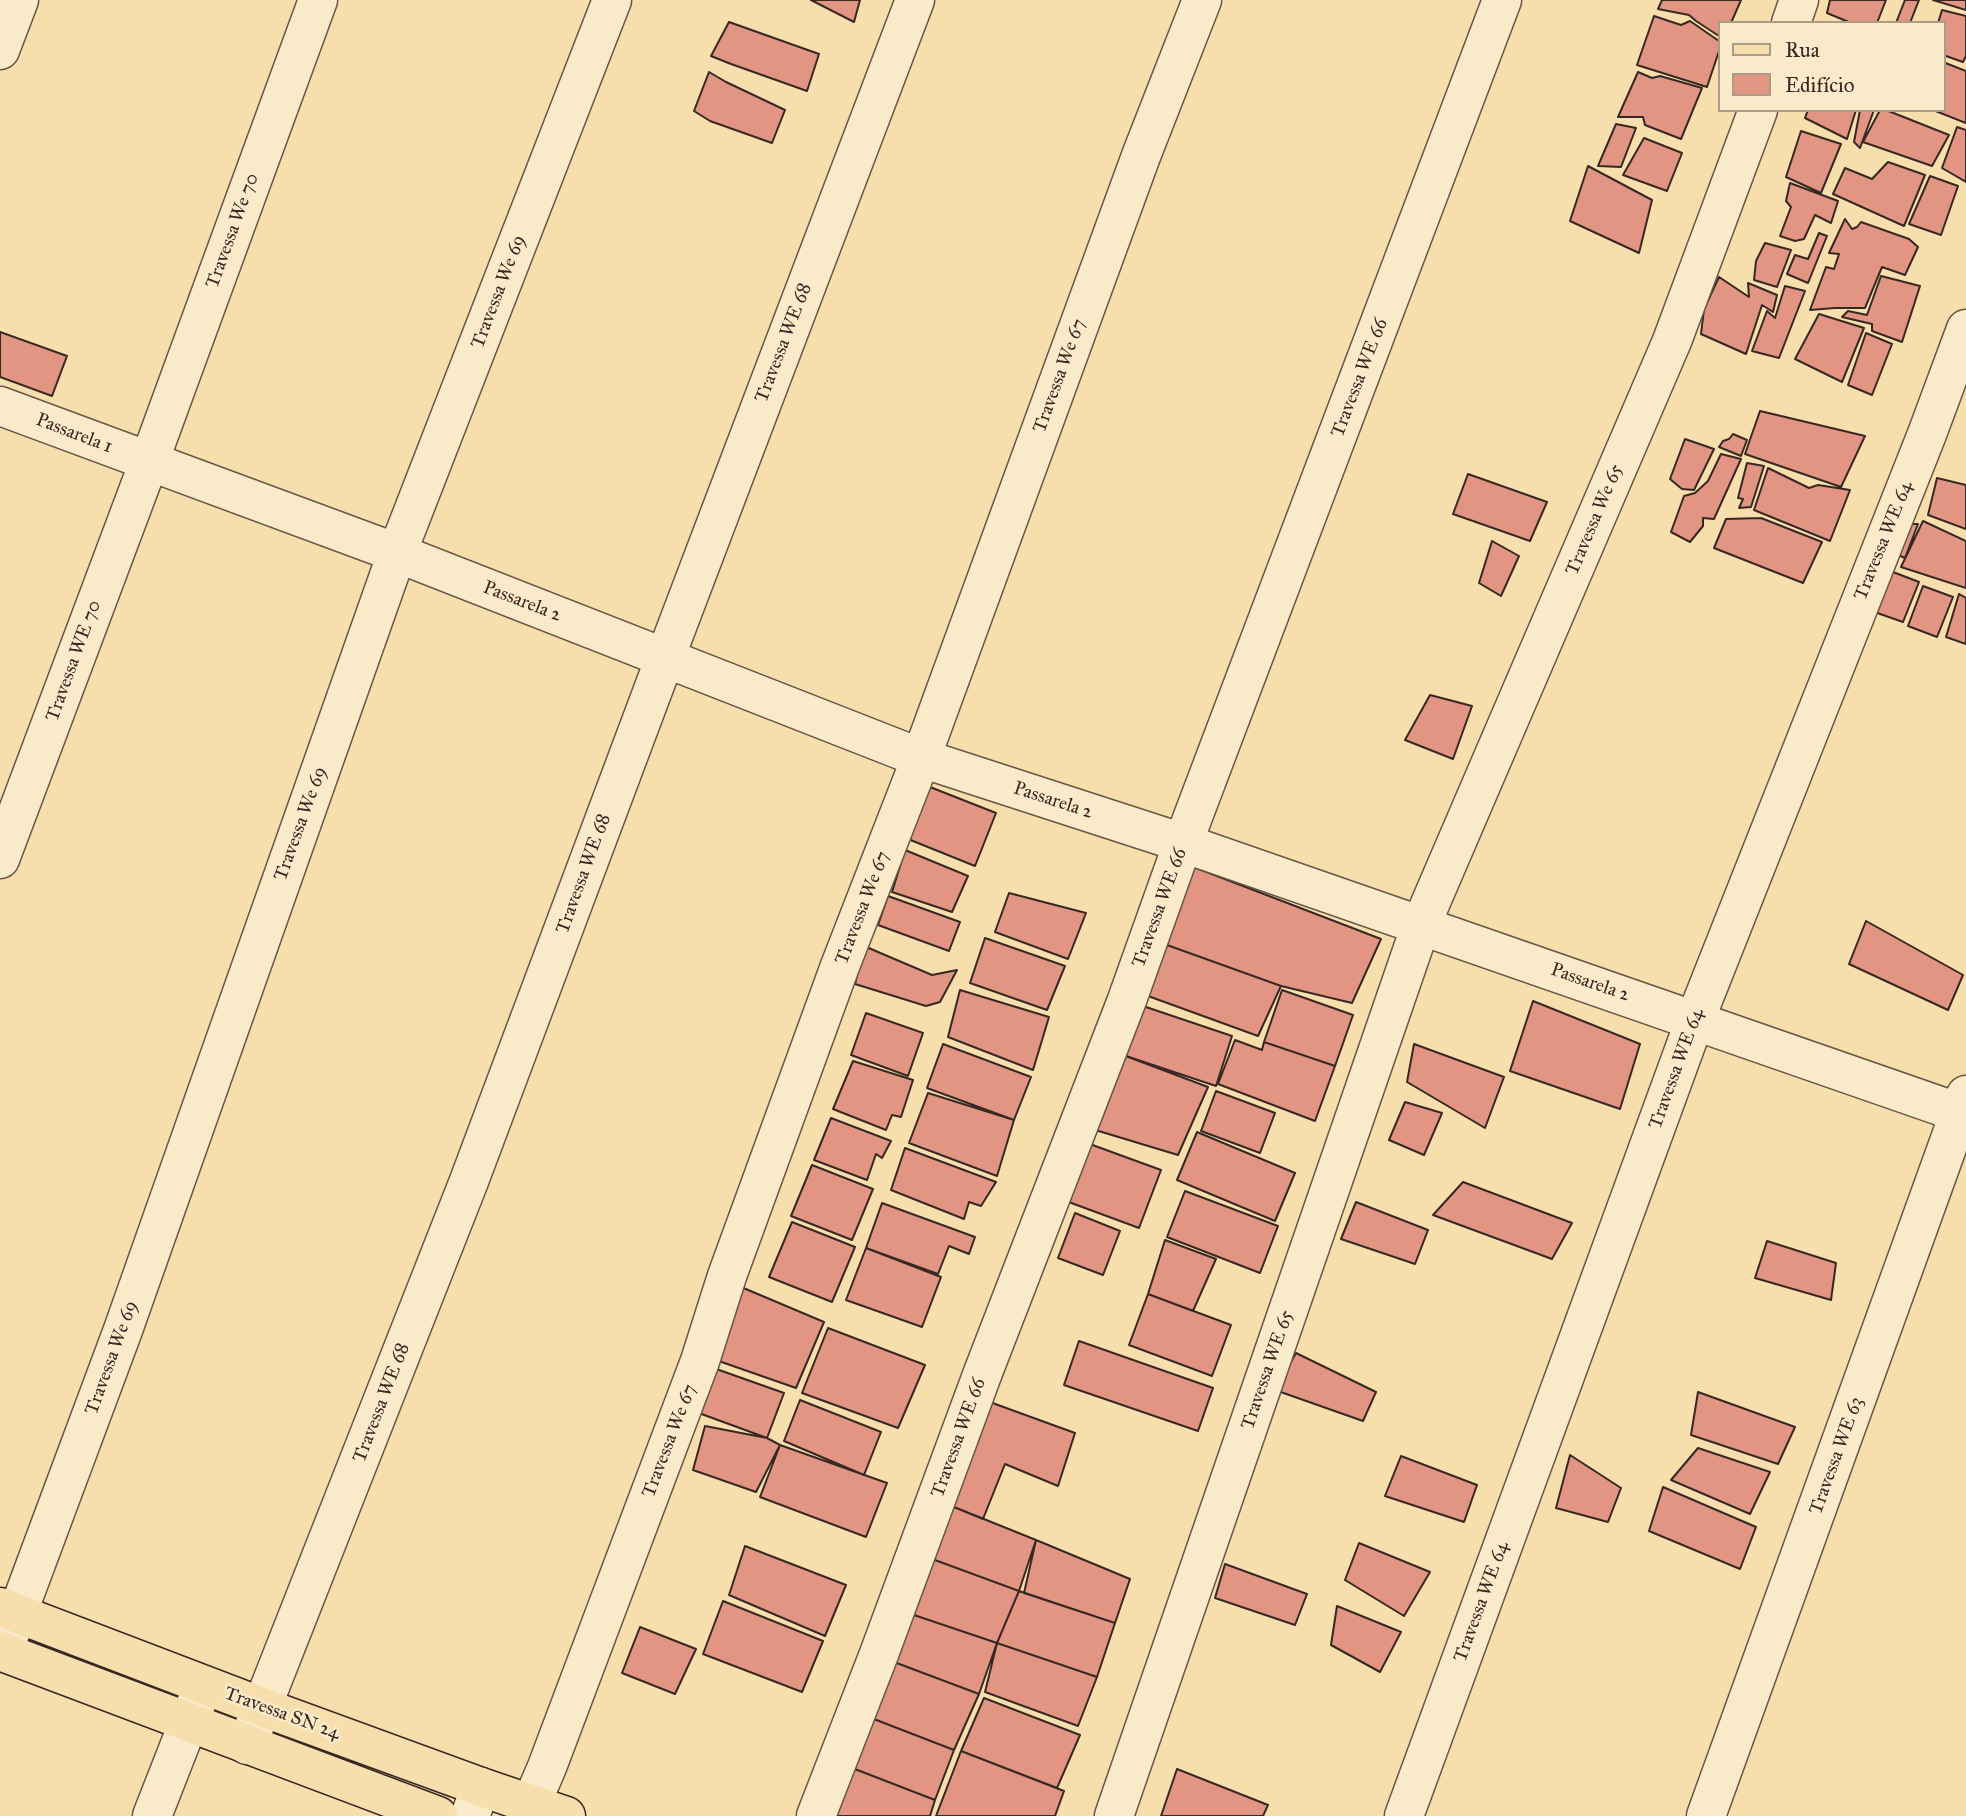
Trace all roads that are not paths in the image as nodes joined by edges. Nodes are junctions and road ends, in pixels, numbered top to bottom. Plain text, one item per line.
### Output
1 (19, 0) edge
2 (318, 0) edge
3 (612, 0) edge
4 (915, 0) edge
5 (1202, 0) edge
6 (1502, 0) edge
7 (1799, 0) edge
8 (1792, 21) edge
9 (0, 50) edge
10 (1757, 112) edge
11 (1966, 329) edge
12 (0, 406) edge
13 (149, 462) junction
14 (397, 553) junction
15 (665, 658) junction
16 (921, 758) junction
17 (1184, 843) junction
18 (0, 859) edge
19 (1421, 925) junction
20 (1695, 1020) junction
21 (1964, 1107) edge
22 (9, 1610) edge
23 (1, 1652) edge
24 (204, 1684) junction
25 (262, 1707) junction
26 (188, 1723) junction
27 (247, 1745) junction
28 (476, 1802) edge
29 (528, 1810) edge
30 (152, 1816) edge
31 (438, 1816) edge
32 (566, 1816) edge
33 (816, 1816) edge
34 (1114, 1816) edge
35 (1404, 1816) edge
36 (1706, 1816) edge

1 - 9 street
2 - 13 street, Travessa We 70
3 - 14 street, Travessa We 69
4 - 15 street, Travessa WE 68
5 - 16 street, Travessa We 67
6 - 17 street, Travessa WE 66
7 - 8 street
10 - 19 street, Travessa We 65
11 - 20 street, Travessa WE 64
12 - 13 street, Passarela 1
13 - 14 street, Passarela 2
13 - 18 street, Travessa WE 70
14 - 15 street, Passarela 2
14 - 22 street, Travessa We 69
15 - 16 street, Passarela 2
15 - 25 street, Travessa WE 68
16 - 17 street, Passarela 2
16 - 29 street, Travessa We 67
17 - 19 street, Passarela 2
17 - 33 street, Travessa WE 66
19 - 20 street, Passarela 2
19 - 34 street, Travessa WE 65
20 - 21 street, Passarela 2
20 - 35 street, Travessa WE 64
21 - 36 street, Travessa WE 63
22 - 23 street, Travessa We 69
22 - 24 main road, Travessa SN 24
23 - 26 main road
24 - 25 main road, Travessa SN 24
24 - 26 street
25 - 27 street, Travessa WE 68
25 - 28 main road, Travessa SN 24
26 - 27 main road
26 - 30 street
27 - 31 main road
28 - 29 main road, Travessa SN 24
29 - 32 main road, Travessa SN 24

